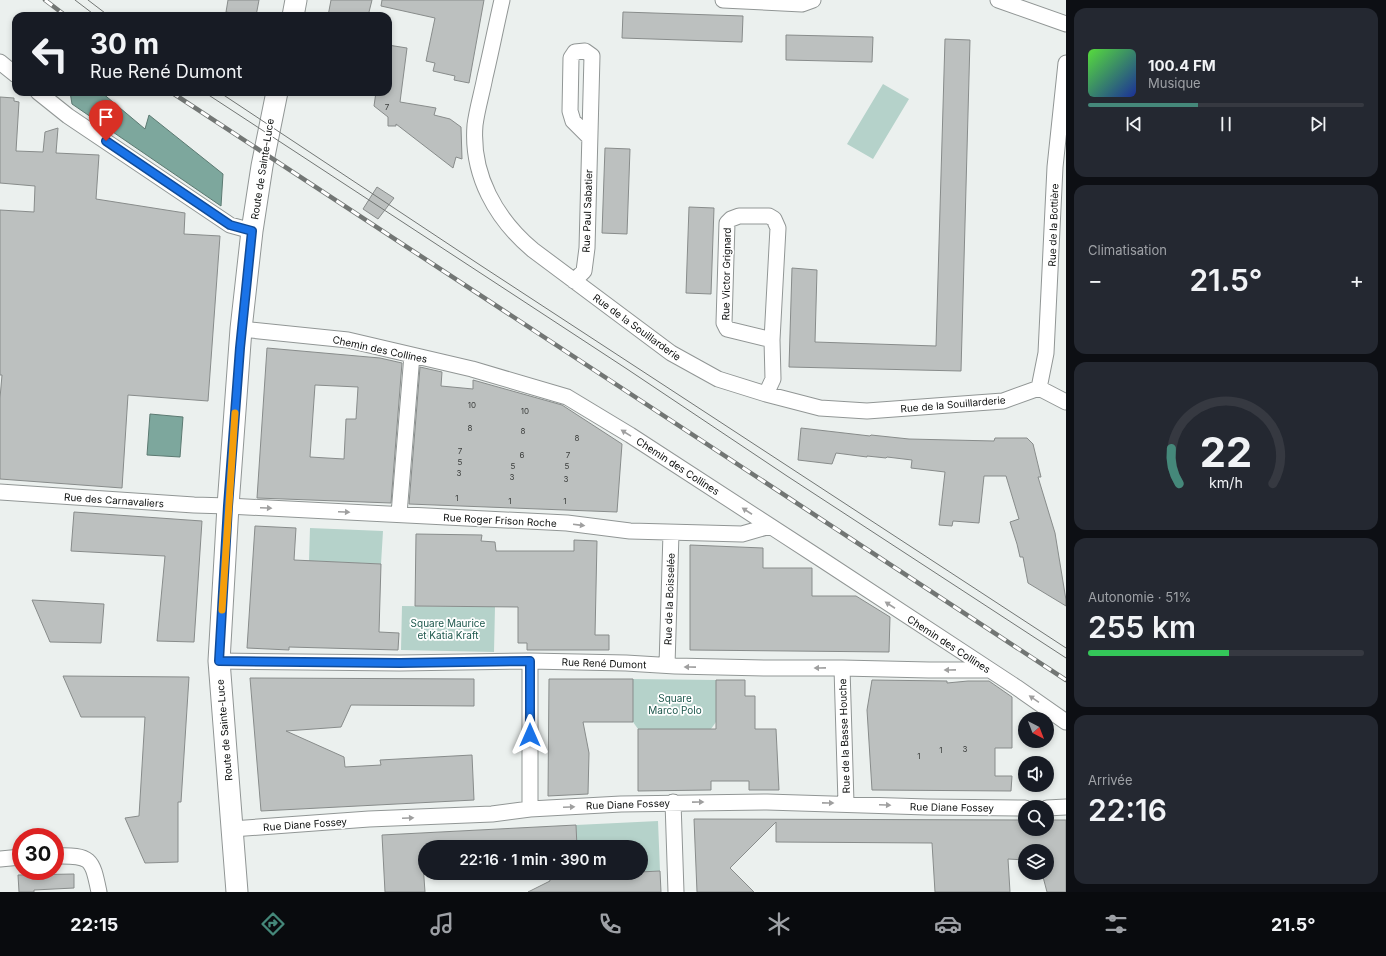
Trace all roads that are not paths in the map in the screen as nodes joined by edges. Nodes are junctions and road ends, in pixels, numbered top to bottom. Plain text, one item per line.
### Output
1 (296, 0) edge
2 (502, 0) edge
3 (723, 0) edge
4 (812, 0) edge
5 (998, 0) edge
6 (294, 12) edge
7 (1066, 24) edge
8 (0, 62) edge
9 (1066, 63) edge
10 (12, 72) edge
11 (43, 96) edge
12 (276, 96) edge
13 (589, 137) junction
14 (252, 231) junction
15 (574, 281) junction
16 (241, 329) junction
17 (772, 340) junction
18 (412, 355) junction
19 (1039, 388) junction
20 (766, 394) junction
21 (1066, 402) edge
22 (0, 492) edge
23 (228, 506) junction
24 (399, 514) junction
25 (770, 526) junction
26 (670, 533) junction
27 (219, 661) junction
28 (530, 661) junction
29 (667, 665) junction
30 (842, 668) junction
31 (988, 670) junction
32 (1066, 722) edge
33 (673, 802) junction
34 (846, 803) junction
35 (1066, 807) edge
36 (1018, 808) edge
37 (1054, 808) edge
38 (530, 809) junction
39 (232, 829) junction
40 (64, 856) edge
41 (12, 858) edge
42 (0, 859) edge
43 (99, 892) edge
44 (237, 892) edge
45 (676, 892) edge

1 - 6 street
2 - 15 street, Rue de la Souillarderie
3 - 4 street
5 - 7 street
8 - 10 street
9 - 19 street, Rue de la Bottière
11 - 14 street
12 - 14 street, Route de Sainte-Luce
13 - 13 street, Rue Paul Sabatier
13 - 15 street, Rue Paul Sabatier
14 - 16 street, Route de Sainte-Luce
15 - 20 street, Rue de la Souillarderie
16 - 18 street, Chemin des Collines
16 - 23 street, Route de Sainte-Luce
17 - 17 street, Rue Victor Grignard
17 - 20 street, Rue Victor Grignard
18 - 24 street
25 -> 18 street, Chemin des Collines
19 - 20 street, Rue de la Souillarderie
19 - 21 street
22 - 23 street, Rue des Carnavaliers
23 -> 24 street, Rue Roger Frison Roche
23 - 27 street, Route de Sainte-Luce
24 -> 26 street, Rue Roger Frison Roche
25 - 26 street, Rue Roger Frison Roche
31 -> 25 street, Chemin des Collines
26 - 29 street, Rue de la Boisselée
27 - 28 street, Rue René Dumont
27 - 39 street, Route de Sainte-Luce
28 - 29 street, Rue René Dumont
28 - 38 street
30 -> 29 street, Rue René Dumont
31 -> 30 street, Rue René Dumont
30 - 34 street, Rue de la Basse Houche
32 -> 31 street, Chemin des Collines
33 -> 34 street, Rue Diane Fossey
38 -> 33 street, Rue Diane Fossey
33 - 45 street
34 -> 36 street, Rue Diane Fossey
35 - 37 street
39 -> 38 street, Rue Diane Fossey
39 - 44 street, Route de Sainte-Luce
40 - 43 street
41 - 42 street

